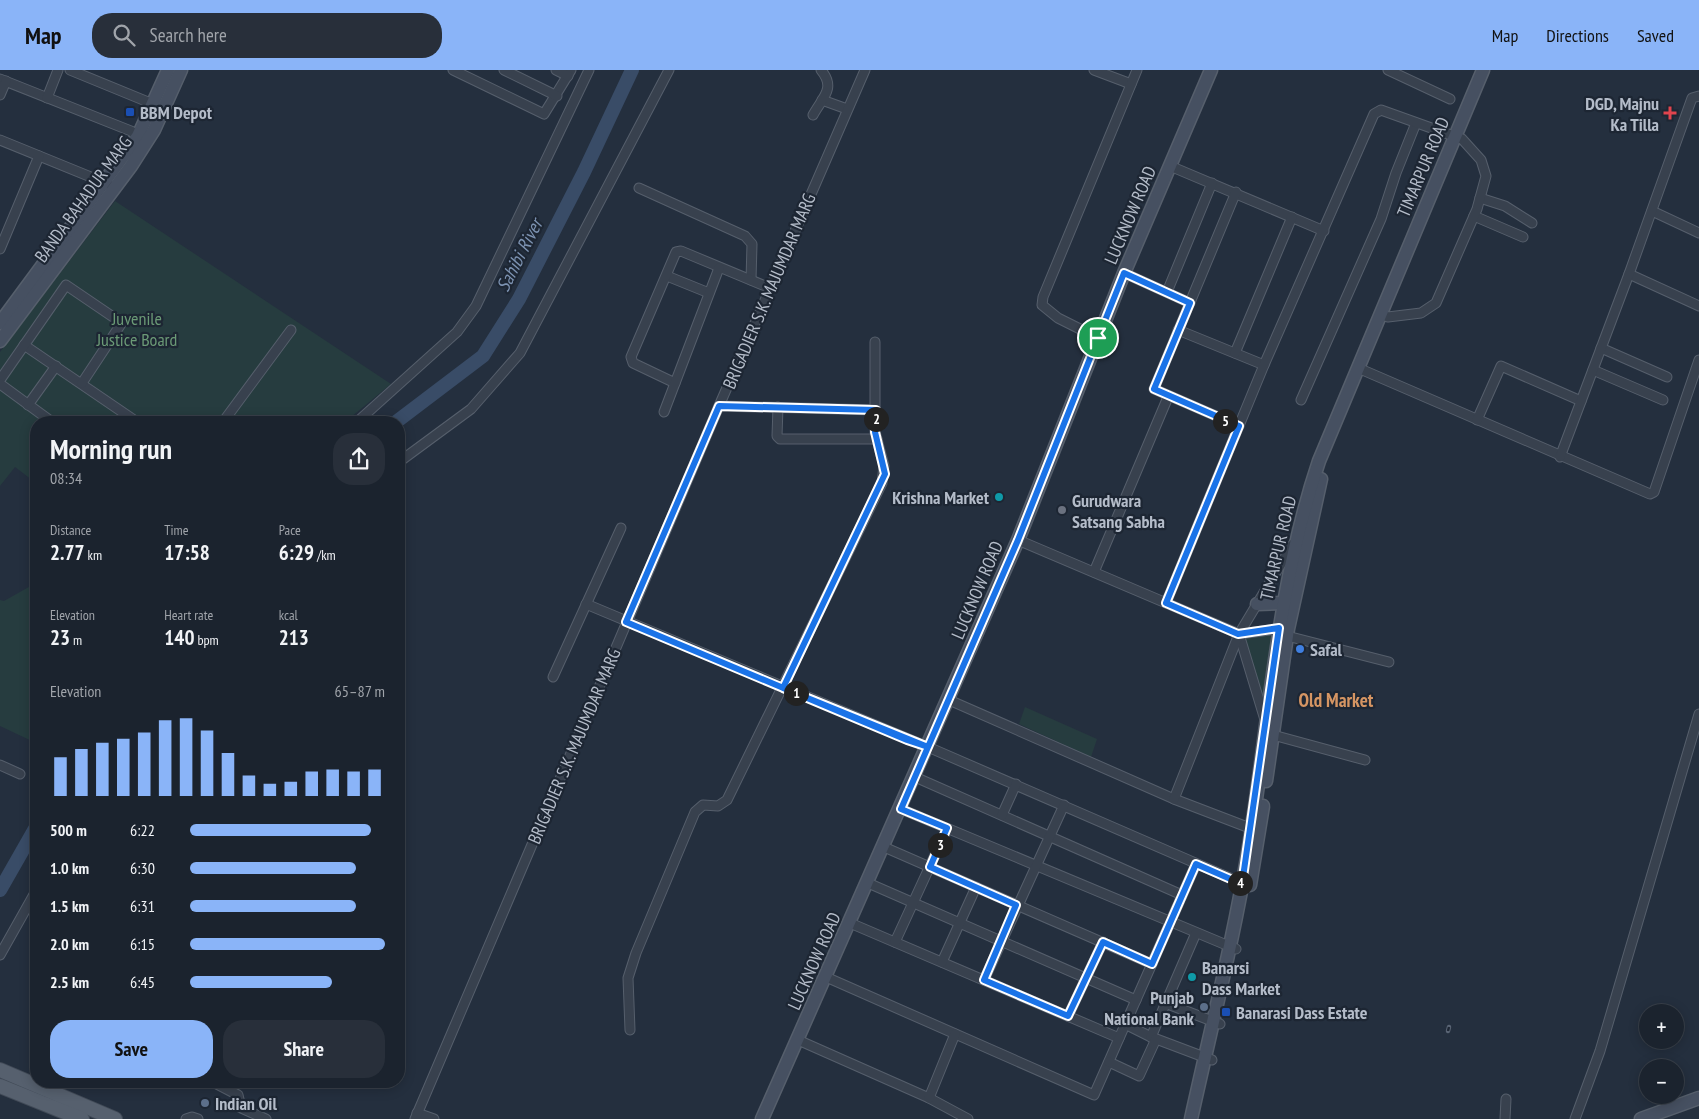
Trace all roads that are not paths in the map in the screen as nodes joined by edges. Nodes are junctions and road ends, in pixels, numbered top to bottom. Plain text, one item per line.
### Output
1 (58, 70) edge
2 (70, 70) edge
3 (168, 70) edge
4 (181, 70) edge
5 (453, 70) edge
6 (504, 70) edge
7 (556, 70) edge
8 (590, 70) edge
9 (669, 70) edge
10 (820, 70) edge
11 (865, 70) edge
12 (1094, 70) edge
13 (1137, 70) edge
14 (1211, 70) edge
15 (1388, 70) edge
16 (1483, 70) edge
17 (1491, 70) edge
18 (569, 73) edge
19 (3, 80) edge
20 (1131, 84) junction
21 (166, 91) junction
22 (0, 95) edge
23 (556, 96) junction
24 (1699, 96) edge
25 (47, 98) junction
26 (1450, 99) dead end
27 (822, 100) junction
28 (153, 104) junction
29 (847, 109) junction
30 (812, 115) dead end
31 (1416, 123) junction
32 (1458, 138) junction
33 (143, 139) junction
34 (0, 140) edge
35 (40, 156) junction
36 (1170, 166) junction
37 (1212, 183) junction
38 (109, 185) junction
39 (639, 188) dead end
40 (1236, 192) junction
41 (1480, 198) junction
42 (1652, 212) junction
43 (1292, 216) junction
44 (1474, 216) junction
45 (1532, 222) dead end
46 (1324, 231) junction
47 (1699, 233) edge
48 (1523, 237) dead end
49 (0, 249) edge
50 (719, 268) junction
51 (1124, 273) junction
52 (1629, 274) junction
53 (667, 276) junction
54 (751, 280) junction
55 (770, 288) junction
56 (1167, 292) junction
57 (710, 293) junction
58 (1190, 303) junction
59 (1698, 304) edge
60 (1384, 315) junction
61 (0, 322) edge
62 (291, 330) dead end
63 (1178, 330) junction
64 (1098, 338) junction
65 (0, 341) edge
66 (875, 342) dead end
67 (24, 345) junction
68 (1601, 348) junction
69 (1235, 353) junction
70 (1699, 360) edge
71 (1264, 365) junction
72 (56, 366) junction
73 (1361, 369) junction
74 (1593, 370) junction
75 (1667, 377) dead end
76 (0, 380) edge
77 (82, 383) junction
78 (675, 383) junction
79 (0, 384) edge
80 (1168, 397) junction
81 (1302, 400) dead end
82 (1663, 400) dead end
83 (1581, 401) junction
84 (28, 405) junction
85 (719, 406) junction
86 (778, 407) junction
87 (876, 410) junction
88 (664, 412) dead end
89 (44, 416) edge
90 (129, 416) edge
91 (227, 416) edge
92 (364, 416) edge
93 (1477, 420) junction
94 (1239, 426) junction
95 (877, 439) junction
96 (1560, 457) junction
97 (405, 458) edge
98 (621, 528) dead end
99 (1018, 540) junction
100 (1295, 540) junction
101 (1094, 572) junction
102 (1166, 603) junction
103 (1283, 603) junction
104 (586, 604) junction
105 (1257, 604) junction
106 (626, 622) junction
107 (1285, 631) junction
108 (1238, 634) junction
109 (1389, 662) dead end
110 (553, 677) dead end
111 (783, 688) junction
112 (949, 700) junction
113 (1699, 714) edge
114 (1265, 721) junction
115 (1273, 735) junction
116 (928, 747) junction
117 (1364, 760) dead end
118 (0, 765) edge
119 (20, 774) dead end
120 (915, 777) junction
121 (1016, 784) junction
122 (1174, 799) junction
123 (1064, 805) junction
124 (901, 809) junction
125 (1002, 816) junction
126 (947, 828) junction
127 (1256, 830) junction
128 (1048, 836) junction
129 (884, 847) junction
130 (1196, 864) junction
131 (1035, 865) junction
132 (930, 867) junction
133 (868, 883) junction
134 (1246, 885) junction
135 (976, 888) junction
136 (1182, 895) junction
137 (30, 902) edge
138 (913, 903) junction
139 (1016, 905) junction
140 (1170, 922) junction
141 (850, 923) junction
142 (960, 923) junction
143 (1196, 933) junction
144 (1001, 941) junction
145 (895, 942) junction
146 (1103, 942) junction
147 (1233, 948) junction
148 (0, 955) edge
149 (942, 962) junction
150 (1152, 964) junction
151 (826, 977) junction
152 (1087, 979) junction
153 (984, 980) junction
154 (1136, 1000) junction
155 (1165, 1003) junction
156 (1068, 1016) junction
157 (1216, 1023) junction
158 (1125, 1024) junction
159 (630, 1030) dead end
160 (954, 1034) junction
161 (1119, 1038) junction
162 (1153, 1038) junction
163 (798, 1040) junction
164 (1208, 1058) junction
165 (1109, 1062) junction
166 (0, 1070) edge
167 (0, 1086) edge
168 (30, 1087) edge
169 (32, 1088) edge
170 (226, 1088) edge
171 (928, 1098) junction
172 (1699, 1098) edge
173 (1506, 1100) dead end
174 (1699, 1106) edge
175 (81, 1115) edge
176 (416, 1116) edge
177 (115, 1119) edge
178 (186, 1119) edge
179 (198, 1119) edge
180 (266, 1119) edge
181 (434, 1119) edge
182 (762, 1119) edge
183 (968, 1119) edge
184 (1191, 1119) edge
185 (1200, 1119) edge
186 (1505, 1119) edge
187 (1575, 1119) edge
188 (1641, 1119) edge
189 (1662, 1119) edge

1 - 25 street
2 - 28 street
3 - 21 street, BANDA BAHADUR MARG
4 - 21 street, BANDA BAHADUR MARG
5 - 23 street
6 - 23 street
7 - 18 street
8 - 92 street
9 - 97 street
10 - 27 street
11 - 29 street, BRIGADIER S.K. MAJUMDAR MARG
12 - 20 street
13 - 20 street
14 - 36 street, LUCKNOW ROAD
15 - 26 street
16 - 32 street, TIMARPUR ROAD
17 - 32 street, TIMARPUR ROAD
18 - 23 street
19 - 22 street
19 - 25 street
20 - 64 street
21 - 28 street, BANDA BAHADUR MARG
21 - 33 street, BANDA BAHADUR MARG
24 - 42 street
25 - 33 street
27 - 29 street
27 - 30 street
28 - 33 street, BANDA BAHADUR MARG
29 - 55 street, BRIGADIER S.K. MAJUMDAR MARG
31 - 32 street
31 - 46 street
31 - 81 street
32 - 41 street
32 - 60 street, TIMARPUR ROAD
33 - 38 street, BANDA BAHADUR MARG
34 - 35 street
35 - 38 street
35 - 49 street
36 - 37 street
36 - 51 street, LUCKNOW ROAD
37 - 40 street
37 - 56 street
38 - 61 street, BANDA BAHADUR MARG
38 - 65 street, BANDA BAHADUR MARG
39 - 54 street
40 - 43 street
40 - 58 street
41 - 44 street
41 - 45 street
42 - 47 street
42 - 52 street
43 - 46 street
43 - 69 street
44 - 48 street
44 - 60 street
46 - 71 street
50 - 53 street
50 - 54 street
50 - 57 street
51 - 56 street
51 - 64 street, LUCKNOW ROAD
52 - 59 street
52 - 68 street
53 - 57 street
53 - 78 street
54 - 55 street
55 - 85 street, BRIGADIER S.K. MAJUMDAR MARG
56 - 58 street
57 - 78 street
58 - 63 street
60 - 73 street, TIMARPUR ROAD
62 - 91 street
63 - 69 street
63 - 80 street
64 - 99 street, LUCKNOW ROAD
66 - 87 street
67 - 72 street
67 - 76 street
67 - 77 street
68 - 74 street
68 - 75 street
69 - 71 street
70 - 96 street
71 - 94 street
72 - 77 street
72 - 84 street
73 - 93 street
73 - 100 street, TIMARPUR ROAD
73 - 107 street, TIMARPUR ROAD
74 - 82 street
74 - 83 street
77 - 90 street
78 - 88 street
79 - 84 street
80 - 94 street
80 - 101 street
83 - 93 street
83 - 96 street
84 - 89 street
85 - 86 street
85 - 106 street, BRIGADIER S.K. MAJUMDAR MARG
86 - 87 street
86 - 95 street
87 - 95 street
93 - 96 street
94 - 102 street
95 - 111 street
98 - 104 street
99 - 101 street
99 - 112 street, LUCKNOW ROAD
100 - 103 street, TIMARPUR ROAD
100 - 105 street
101 - 102 street
102 - 108 street
103 - 105 street
103 - 107 street, TIMARPUR ROAD
104 - 106 street
104 - 110 street
105 - 108 street
106 - 111 street
106 - 176 street, BRIGADIER S.K. MAJUMDAR MARG
107 - 108 street
107 - 109 street
107 - 114 street, TIMARPUR ROAD
107 - 115 street, TIMARPUR ROAD
108 - 114 street
108 - 122 street
111 - 116 street
111 - 159 street
112 - 116 street, LUCKNOW ROAD
112 - 122 street
113 - 187 street
114 - 127 street, TIMARPUR ROAD
115 - 117 street
115 - 127 street, TIMARPUR ROAD
116 - 120 street, LUCKNOW ROAD
116 - 121 street
118 - 119 street
120 - 124 street, LUCKNOW ROAD
120 - 125 street
121 - 123 street
121 - 125 street
122 - 127 street
123 - 128 street
123 - 130 street
124 - 126 street
124 - 129 street, LUCKNOW ROAD
125 - 128 street
126 - 131 street
126 - 132 street
127 - 134 street, TIMARPUR ROAD
128 - 131 street
128 - 136 street
129 - 132 street
129 - 133 street, LUCKNOW ROAD
130 - 134 street
130 - 136 street
131 - 139 street
131 - 140 street
132 - 135 street
132 - 138 street
133 - 138 street
133 - 141 street, LUCKNOW ROAD
134 - 147 street, TIMARPUR ROAD
135 - 139 street
135 - 142 street
136 - 140 street
137 - 148 street
138 - 142 street
138 - 145 street
139 - 144 street
139 - 146 street
140 - 143 street
140 - 150 street
141 - 145 street
141 - 151 street, LUCKNOW ROAD
142 - 144 street
142 - 149 street
143 - 147 street
143 - 155 street
144 - 152 street
144 - 153 street
145 - 149 street
146 - 150 street
146 - 152 street
147 - 157 street, TIMARPUR ROAD
149 - 153 street
150 - 154 street
151 - 160 street
151 - 163 street, LUCKNOW ROAD
152 - 154 street
152 - 156 street
153 - 156 street
154 - 158 street
155 - 157 street
155 - 162 street
156 - 161 street
157 - 164 street, TIMARPUR ROAD
158 - 161 street
158 - 162 street
160 - 165 street
160 - 171 street
161 - 165 street
162 - 164 street
162 - 165 street
163 - 171 street
163 - 182 street, LUCKNOW ROAD
164 - 184 street, TIMARPUR ROAD
164 - 185 street, TIMARPUR ROAD
166 - 168 main road
167 - 175 main road
169 - 175 main road
170 - 180 street
171 - 183 street
172 - 188 street
173 - 186 street
174 - 189 street
175 - 177 main road
176 - 181 street
178 - 179 street

